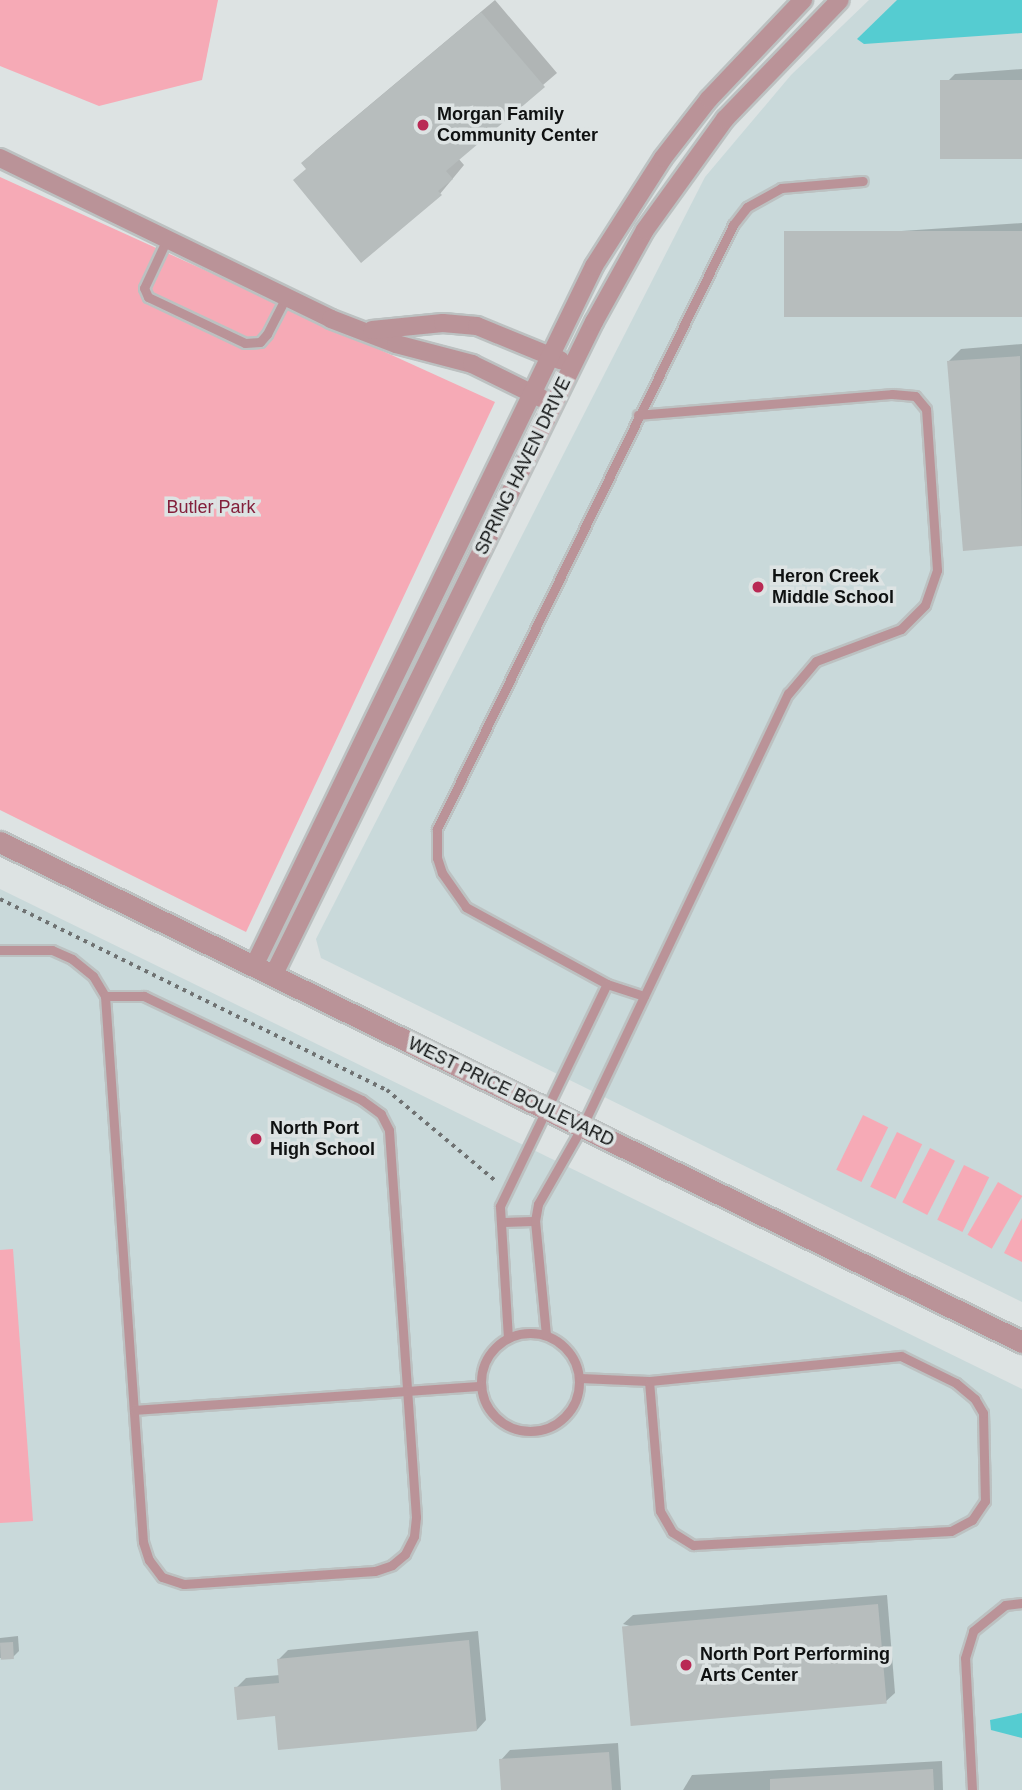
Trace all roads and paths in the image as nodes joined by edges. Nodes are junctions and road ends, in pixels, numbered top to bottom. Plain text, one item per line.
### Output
1 (840, 0) edge
2 (802, 1) edge
3 (0, 158) edge
4 (863, 181) dead end
5 (167, 239) junction
6 (286, 297) junction
7 (358, 330) junction
8 (550, 355) junction
9 (572, 366) junction
10 (531, 393) junction
11 (554, 404) junction
12 (638, 415) junction
13 (0, 842) edge
14 (0, 899) edge
15 (0, 950) edge
16 (254, 966) junction
17 (273, 976) junction
18 (607, 984) junction
19 (105, 996) junction
20 (644, 996) junction
21 (544, 1108) junction
22 (582, 1126) junction
23 (506, 1187) junction
24 (535, 1221) junction
25 (500, 1222) junction
26 (545, 1335) junction
27 (508, 1338) junction
28 (1022, 1342) edge
29 (580, 1378) junction
30 (649, 1381) junction
31 (481, 1386) junction
32 (409, 1391) junction
33 (134, 1410) junction
34 (1022, 1603) edge
35 (972, 1790) edge

1 - 9 street, SPRING HAVEN DRIVE
2 - 8 street, SPRING HAVEN DRIVE
3 - 5 street
4 - 12 lane
5 - 6 street
5 - 6 lane
6 - 7 street
7 - 8 street
7 - 10 street
8 - 9 street
8 - 10 street, SPRING HAVEN DRIVE
9 - 11 street, SPRING HAVEN DRIVE
10 - 11 street
10 - 16 street, SPRING HAVEN DRIVE
11 - 17 street, SPRING HAVEN DRIVE
12 - 18 lane
12 - 20 lane
13 - 16 street, WEST PRICE BOULEVARD
14 - 23 path
15 - 19 lane
16 - 17 street, WEST PRICE BOULEVARD
17 - 21 street, WEST PRICE BOULEVARD
18 - 20 lane
18 - 21 lane
19 - 32 lane
19 - 33 lane
20 - 22 lane
21 - 22 street, WEST PRICE BOULEVARD
21 - 23 lane
22 - 24 lane
22 - 28 street, WEST PRICE BOULEVARD
23 - 25 lane
24 - 25 lane
24 - 26 lane
25 - 27 lane
26 - 27 lane
26 - 29 lane
27 - 31 lane
29 - 30 lane
29 - 31 lane
30 - 30 lane
31 - 32 lane
32 - 33 lane
32 - 33 lane
34 - 35 lane

